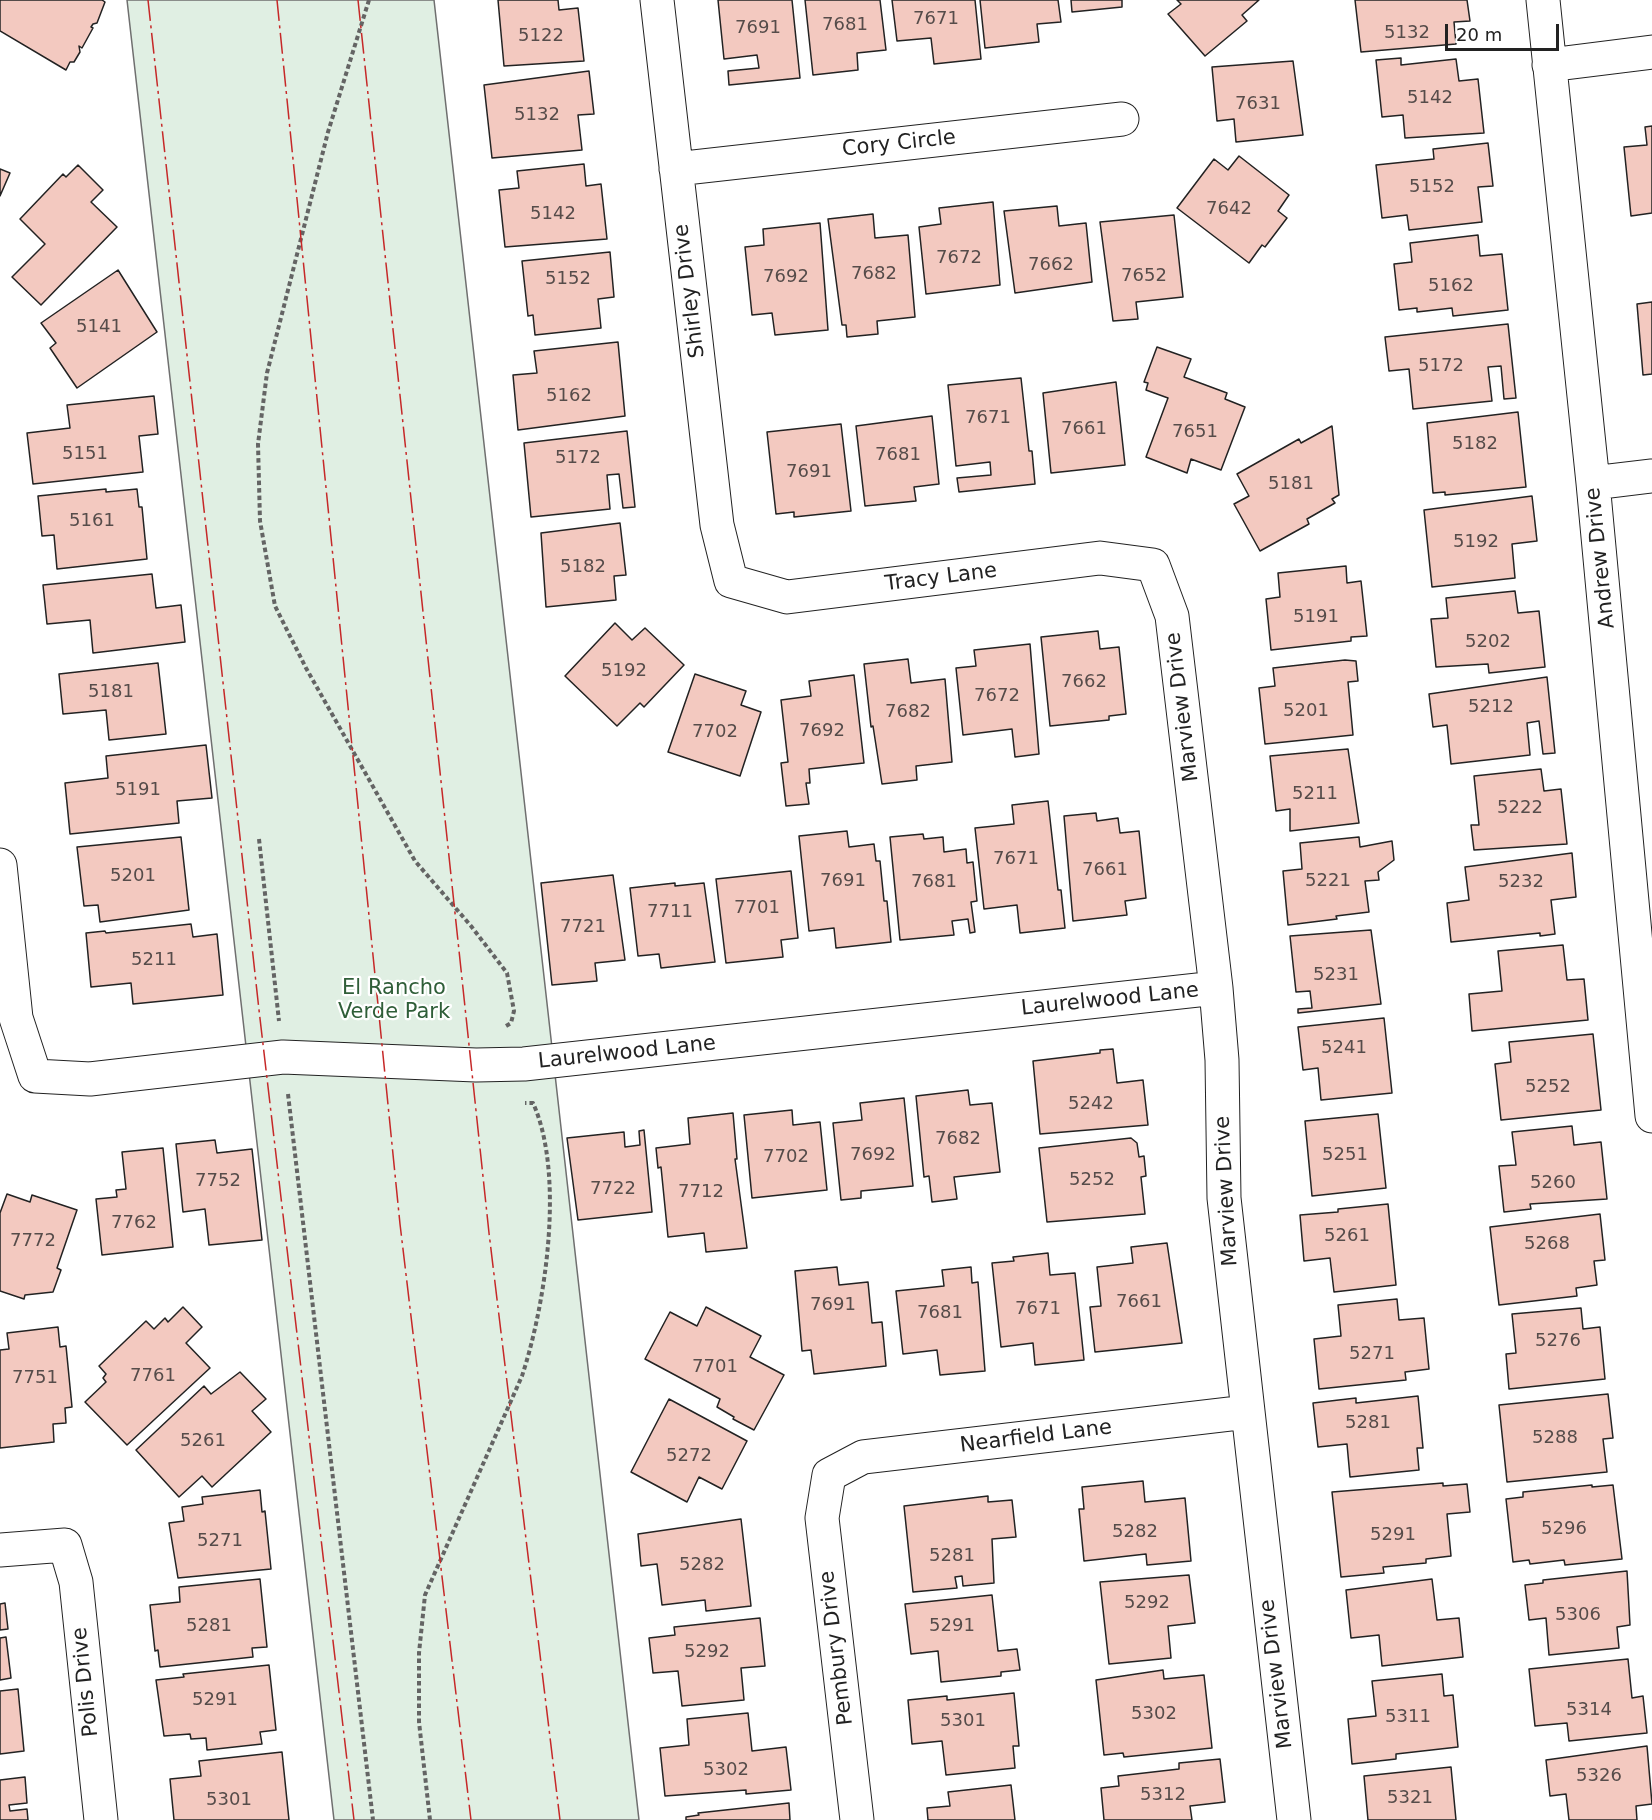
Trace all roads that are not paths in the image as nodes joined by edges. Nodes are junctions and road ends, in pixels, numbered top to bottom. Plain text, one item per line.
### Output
1 (657, 0) edge
2 (1543, 0) edge
3 (1652, 52) edge
4 (1549, 64) junction
5 (1122, 119) dead end
6 (676, 169) junction
7 (1652, 476) edge
8 (1593, 483) junction
9 (1153, 565) joint
10 (731, 581) joint
11 (0, 865) edge
12 (1643, 900) edge
13 (1216, 988) junction
14 (1652, 1116) edge
15 (1247, 1412) junction
16 (829, 1475) joint
17 (0, 1550) edge
18 (101, 1820) edge
19 (857, 1820) edge
20 (1294, 1820) edge

1 - 6 street, Shirley Drive
2 - 4 street, Andrew Drive
3 - 4 street
4 - 8 street, Andrew Drive
5 - 6 street, Cory Circle
6 - 10 street, Shirley Drive
7 - 8 street
8 - 12 street, Andrew Drive
9 - 10 street, Tracy Lane
9 - 13 street, Marview Drive
11 - 13 street, Laurelwood Lane
12 - 14 street, Andrew Drive
13 - 15 street, Marview Drive
15 - 16 street, Nearfield Lane
15 - 20 street, Marview Drive
16 - 19 street, Pembury Drive
17 - 18 street, Polis Drive

